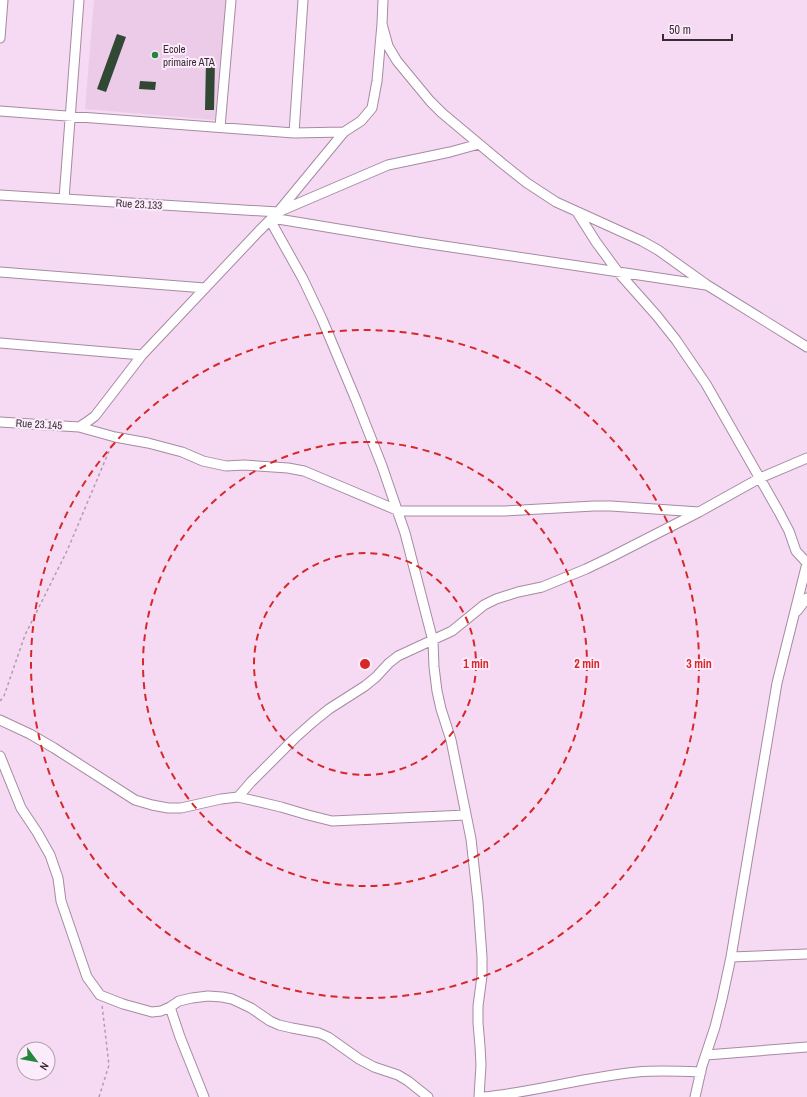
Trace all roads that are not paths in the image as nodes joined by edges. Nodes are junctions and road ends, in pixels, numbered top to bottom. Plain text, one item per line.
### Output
1 (3, 0) edge
2 (79, 0) edge
3 (232, 0) edge
4 (303, 0) edge
5 (383, 0) edge
6 (382, 24) junction
7 (0, 38) edge
8 (0, 111) edge
9 (70, 116) junction
10 (220, 127) junction
11 (344, 132) junction
12 (294, 133) junction
13 (479, 144) junction
14 (0, 195) edge
15 (64, 199) junction
16 (577, 212) junction
17 (273, 217) junction
18 (0, 272) edge
19 (618, 272) junction
20 (707, 285) junction
21 (205, 288) junction
22 (0, 343) edge
23 (807, 347) edge
24 (142, 355) junction
25 (0, 422) edge
26 (79, 427) junction
27 (807, 458) edge
28 (760, 478) junction
29 (399, 511) junction
30 (699, 512) junction
31 (807, 563) edge
32 (807, 598) edge
33 (795, 613) junction
34 (433, 640) junction
35 (0, 720) edge
36 (0, 756) edge
37 (238, 797) junction
38 (466, 815) junction
39 (807, 954) edge
40 (731, 957) junction
41 (170, 1007) junction
42 (807, 1047) edge
43 (706, 1055) junction
44 (701, 1072) junction
45 (204, 1097) edge
46 (428, 1097) edge
47 (479, 1097) edge
48 (484, 1097) edge
49 (695, 1097) edge

1 - 7 street
2 - 9 street
3 - 10 street
4 - 12 street
5 - 6 street
6 - 11 street
6 - 13 street
8 - 9 street
9 - 10 street
9 - 15 street
10 - 12 street
11 - 12 street
11 - 17 street
13 - 16 street
13 - 17 street
14 - 15 street, Rue 23.133
15 - 17 street, Rue 23.133
16 - 19 street
16 - 20 street
17 - 19 street, Rue 23.133
17 - 21 street
17 - 29 street
18 - 21 street
19 - 20 street, Rue 23.133
19 - 28 street
20 - 23 street
21 - 24 street
22 - 24 street
24 - 26 street
25 - 26 street, Rue 23.145
26 - 29 street, Rue 23.145
27 - 28 street
28 - 30 street
28 - 31 street
29 - 30 street
29 - 34 street
30 - 34 street
31 - 33 street
32 - 33 street
33 - 40 street
34 - 37 street
34 - 38 street
35 - 37 street
36 - 41 street
37 - 38 street
38 - 47 street
39 - 40 street
40 - 43 street
41 - 45 street
41 - 46 street
42 - 43 street
43 - 44 street
44 - 48 street
44 - 49 street

